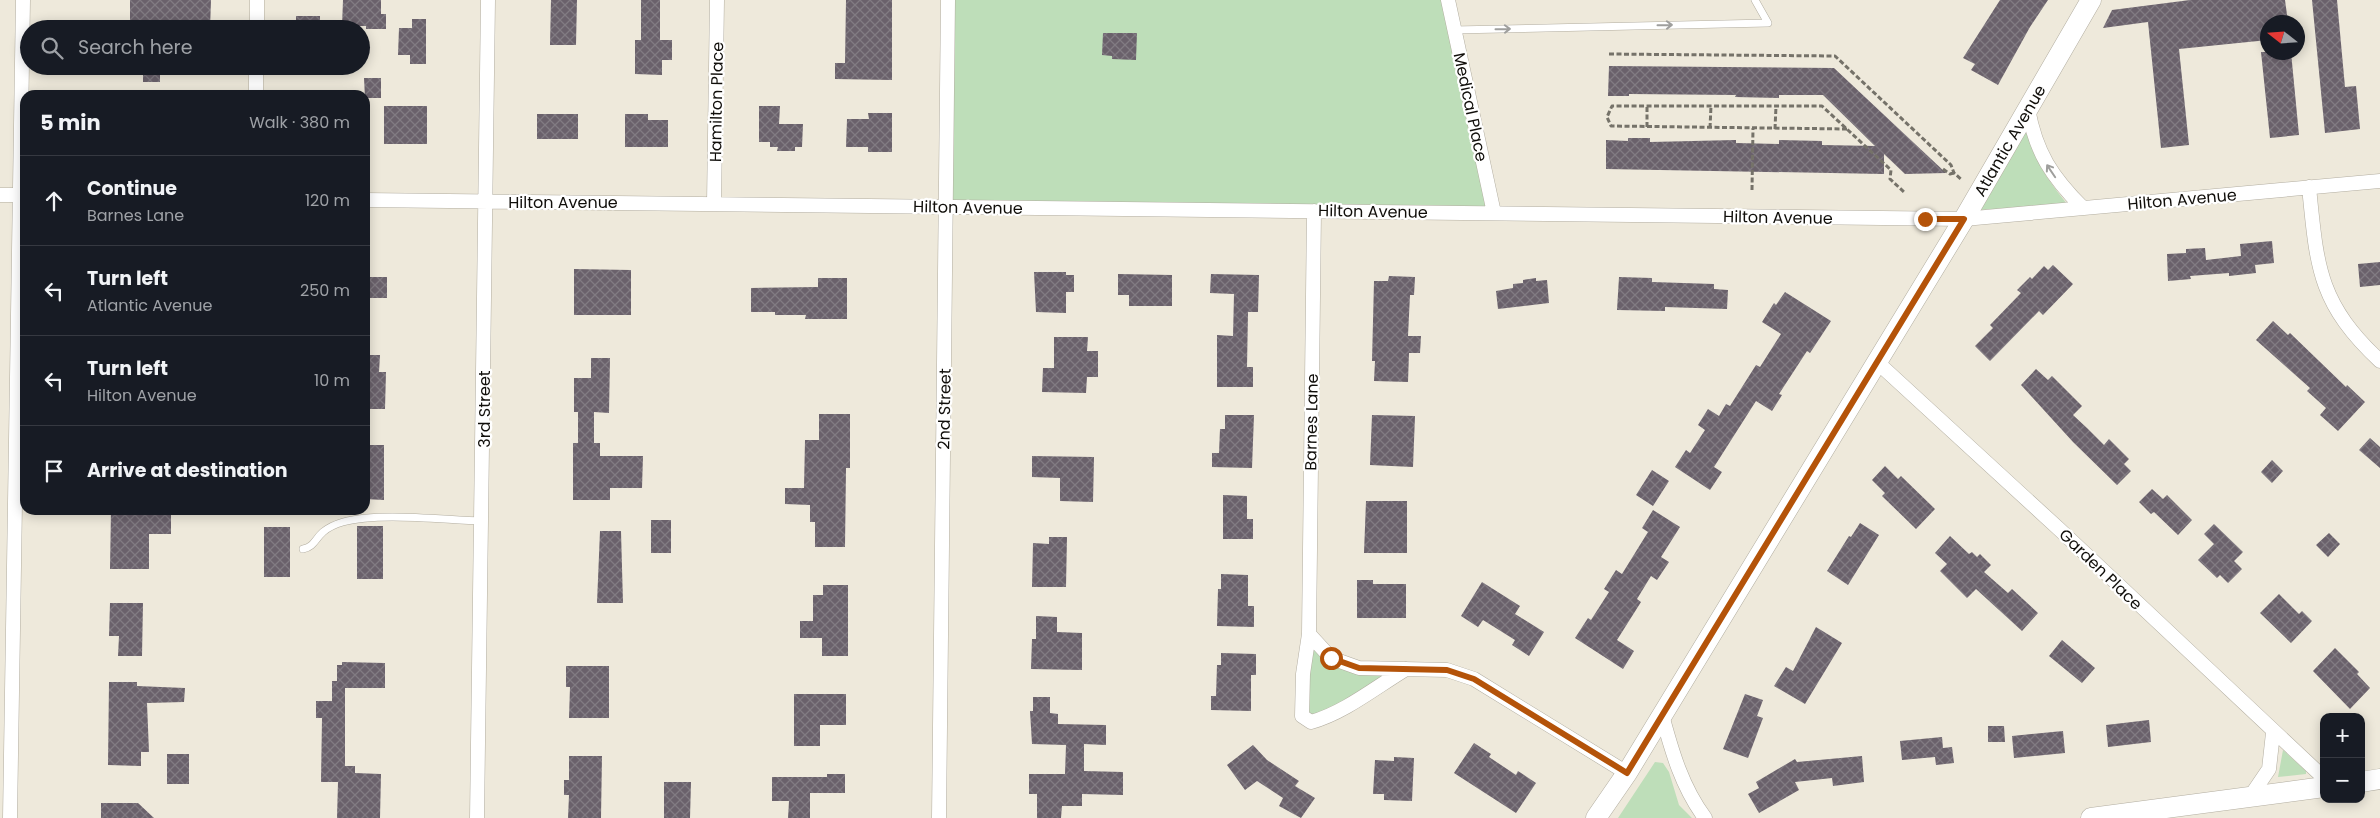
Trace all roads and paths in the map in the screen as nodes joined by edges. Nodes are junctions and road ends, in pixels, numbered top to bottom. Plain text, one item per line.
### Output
1 (23, 0) edge
2 (257, 0) edge
3 (488, 0) edge
4 (717, 0) edge
5 (948, 0) edge
6 (1448, 0) edge
7 (1756, 0) edge
8 (2091, 0) edge
9 (23, 20) edge
10 (257, 20) edge
11 (1454, 30) junction
12 (1608, 54) dead end
13 (23, 75) edge
14 (256, 75) edge
15 (23, 90) edge
16 (256, 90) edge
17 (1647, 106) junction
18 (1711, 106) junction
19 (1776, 106) junction
20 (2028, 109) junction
21 (1647, 127) junction
22 (1710, 128) junction
23 (1753, 128) junction
24 (1775, 128) junction
25 (1847, 129) junction
26 (1943, 169) dead end
27 (1954, 173) junction
28 (1962, 180) dead end
29 (2380, 181) edge
30 (2309, 187) junction
31 (1752, 190) dead end
32 (1904, 192) dead end
33 (0, 195) edge
34 (20, 195) edge
35 (370, 200) edge
36 (485, 202) junction
37 (714, 203) junction
38 (946, 207) junction
39 (2083, 208) junction
40 (1314, 211) junction
41 (1494, 213) junction
42 (1964, 219) junction
43 (20, 299) edge
44 (2380, 361) edge
45 (1877, 362) junction
46 (482, 521) junction
47 (303, 549) dead end
48 (1308, 634) junction
49 (1406, 669) junction
50 (1662, 715) junction
51 (2273, 733) junction
52 (1627, 773) junction
53 (2320, 774) edge
54 (2380, 779) edge
55 (2365, 781) edge
56 (2320, 788) edge
57 (2250, 797) junction
58 (10, 818) edge
59 (477, 818) edge
60 (939, 818) edge
61 (1596, 818) edge
62 (1705, 818) edge
63 (2091, 818) edge

1 - 9 street
2 - 10 street
3 - 36 street, 3rd Street
4 - 37 street, Hamilton Place
5 - 38 street, 2nd Street
6 - 11 street, Medical Place
11 -> 7 lane
8 - 20 street, Atlantic Avenue
11 - 41 street, Medical Place
12 - 27 path
13 - 15 street
14 - 16 street
17 - 18 path
17 - 21 path
17 - 21 path
18 - 19 path
18 - 22 path
19 - 24 path
19 - 25 path
39 -> 20 street
20 - 42 street, Atlantic Avenue
21 - 22 path
22 - 23 path
23 - 24 path
23 - 31 path
24 - 25 path
25 - 32 path
26 - 27 path
27 - 28 path
29 - 30 street, Hilton Avenue
30 - 39 street, Hilton Avenue
30 - 44 street
33 - 34 street
35 - 36 street, Hilton Avenue
36 - 37 street, Hilton Avenue
36 - 46 street, 3rd Street
37 - 38 street, Hilton Avenue
38 - 40 street, Hilton Avenue
38 - 60 street, 2nd Street
39 - 42 street, Hilton Avenue
40 - 41 street, Hilton Avenue
40 - 48 street, Barnes Lane
41 - 42 street, Hilton Avenue
42 - 45 street, Atlantic Avenue
43 - 58 street
45 - 50 street, Atlantic Avenue
45 - 51 street, Garden Place
46 - 47 lane
46 - 59 street, 3rd Street
48 - 49 street
48 - 49 street, Barnes Lane
49 - 52 street
50 - 52 street, Atlantic Avenue
50 - 62 street
51 - 53 street, Garden Place
51 - 57 street
52 - 61 street, Atlantic Avenue
54 - 55 street
56 - 57 street
57 - 63 street

